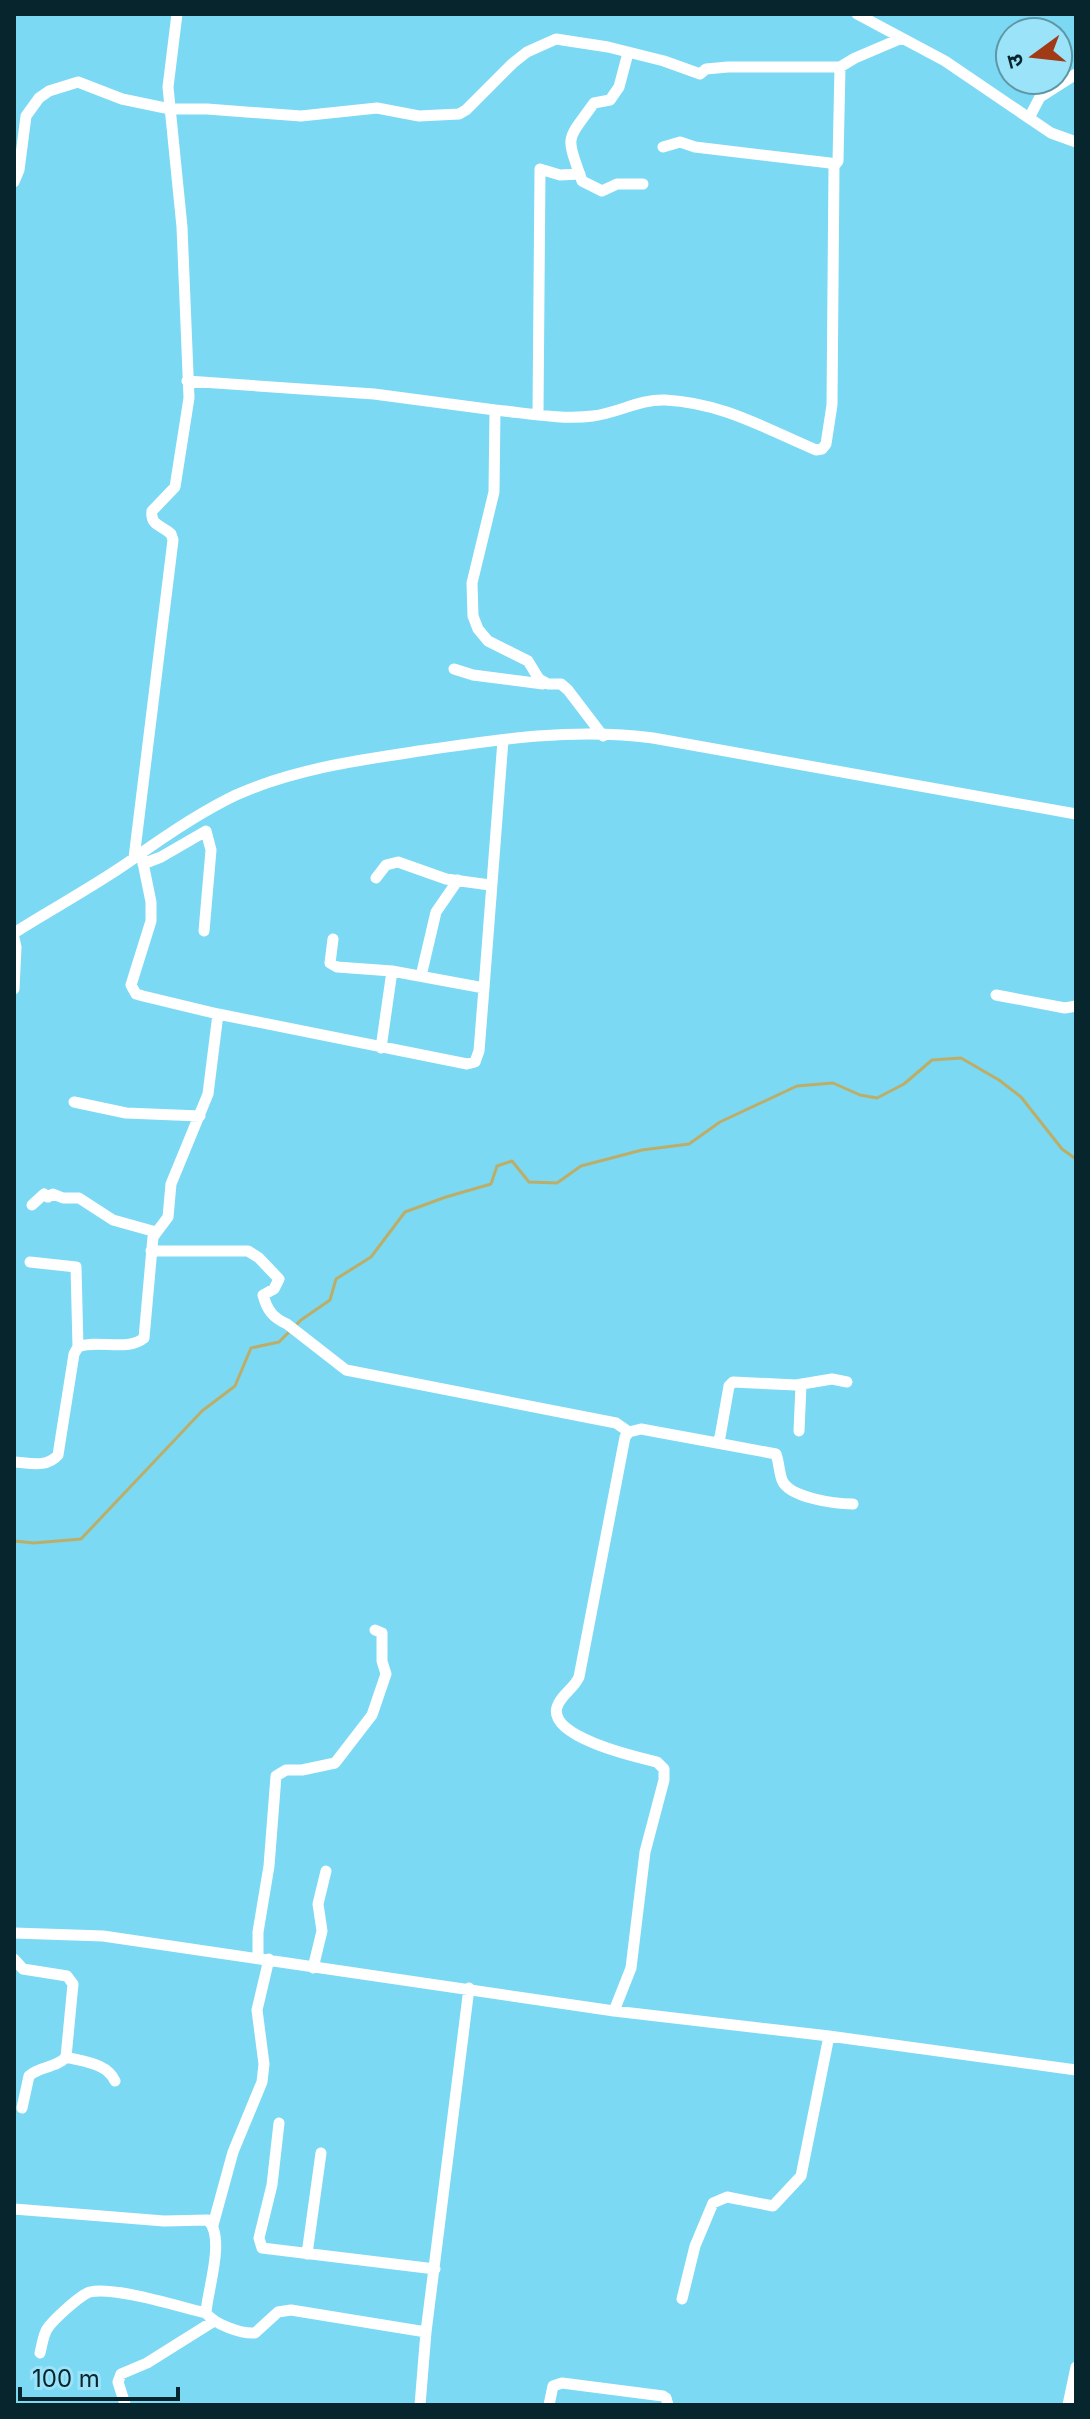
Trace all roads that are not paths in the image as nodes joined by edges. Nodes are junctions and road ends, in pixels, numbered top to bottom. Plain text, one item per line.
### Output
1 (177, 14) edge
2 (857, 14) edge
3 (902, 38) junction
4 (628, 53) junction
5 (840, 67) junction
6 (1076, 74) edge
7 (170, 109) junction
8 (1029, 118) junction
9 (1076, 142) edge
10 (663, 147) dead end
11 (834, 166) junction
12 (580, 174) junction
13 (14, 182) edge
14 (643, 184) dead end
15 (187, 381) junction
16 (495, 410) junction
17 (538, 414) junction
18 (454, 669) dead end
19 (548, 684) junction
20 (603, 736) junction
21 (502, 745) junction
22 (1076, 814) edge
23 (139, 858) junction
24 (376, 878) dead end
25 (458, 880) junction
26 (490, 885) junction
27 (204, 931) dead end
28 (14, 936) edge
29 (333, 939) dead end
30 (392, 971) junction
31 (421, 976) junction
32 (484, 988) junction
33 (14, 989) edge
34 (996, 995) dead end
35 (1076, 1006) edge
36 (218, 1014) junction
37 (381, 1048) junction
38 (74, 1102) dead end
39 (200, 1116) junction
40 (32, 1205) dead end
41 (156, 1232) junction
42 (151, 1251) junction
43 (30, 1262) dead end
44 (78, 1347) junction
45 (847, 1382) dead end
46 (801, 1385) junction
47 (799, 1431) dead end
48 (629, 1432) junction
49 (717, 1443) junction
50 (14, 1462) edge
51 (853, 1504) dead end
52 (375, 1630) dead end
53 (326, 1871) dead end
54 (14, 1933) edge
55 (263, 1958) junction
56 (14, 1959) edge
57 (313, 1968) junction
58 (469, 1988) junction
59 (614, 2011) junction
60 (829, 2036) junction
61 (66, 2057) junction
62 (1076, 2070) edge
63 (115, 2081) dead end
64 (22, 2108) dead end
65 (279, 2123) dead end
66 (321, 2153) dead end
67 (14, 2209) edge
68 (213, 2225) junction
69 (307, 2254) junction
70 (435, 2269) junction
71 (682, 2299) dead end
72 (210, 2317) junction
73 (426, 2332) junction
74 (40, 2353) dead end
75 (1076, 2367) edge
76 (125, 2404) edge
77 (420, 2405) edge
78 (549, 2405) edge
79 (668, 2405) edge
80 (1068, 2405) edge

1 - 7 street
2 - 3 street
3 - 5 street
3 - 8 street
4 - 5 street
4 - 7 street
4 - 12 street
5 - 11 street
6 - 8 street
7 - 13 street
7 - 15 street
8 - 9 street
10 - 11 street
11 - 17 street
12 - 14 street
12 - 17 street
15 - 16 street
15 - 23 street
16 - 17 street
16 - 19 street
18 - 19 street
19 - 20 street
20 - 21 street
20 - 22 street
21 - 23 street
21 - 26 street
23 - 27 street
23 - 28 street
23 - 36 street
24 - 25 street
25 - 26 street
25 - 31 street
26 - 32 street
28 - 33 street
29 - 30 street
30 - 31 street
30 - 37 street
31 - 32 street
32 - 37 street
34 - 35 street
36 - 37 street
36 - 39 street
38 - 39 street
39 - 41 street
40 - 41 street
41 - 42 street
42 - 44 street
42 - 48 street
43 - 44 street
44 - 50 street
45 - 46 street
46 - 47 street
46 - 49 street
48 - 49 street
48 - 59 street
49 - 51 street
52 - 55 street
53 - 57 street
54 - 55 street
55 - 57 street
55 - 68 street
56 - 61 street
57 - 58 street
58 - 59 street
58 - 70 street
59 - 60 street
60 - 62 street
60 - 71 street
61 - 63 street
61 - 64 street
65 - 69 street
66 - 69 street
67 - 68 street
68 - 72 street
69 - 70 street
70 - 73 street
72 - 73 street
72 - 74 street
72 - 76 street
73 - 77 street
75 - 80 street
78 - 79 street

